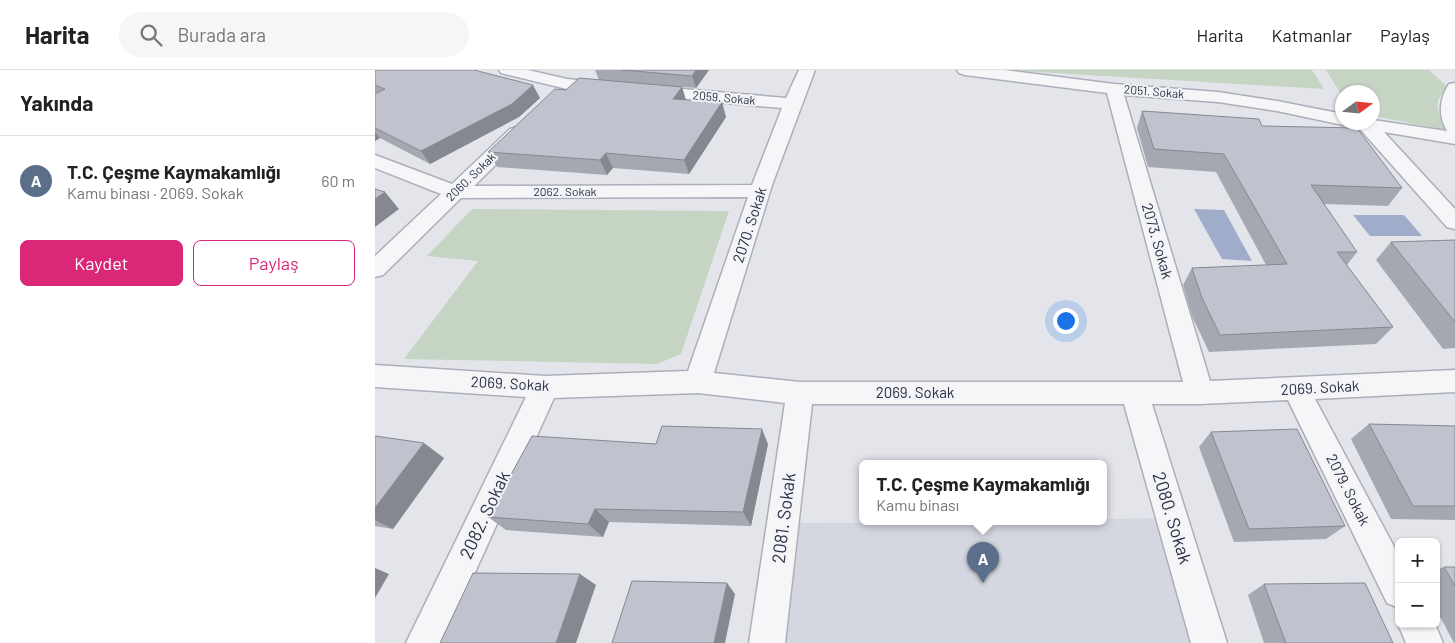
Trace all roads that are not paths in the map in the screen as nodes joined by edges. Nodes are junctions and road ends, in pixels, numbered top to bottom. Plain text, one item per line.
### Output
1 (507, 70) edge
2 (807, 70) edge
3 (965, 70) edge
4 (566, 84) edge
5 (1114, 88) junction
6 (1455, 88) edge
7 (792, 104) junction
8 (532, 118) edge
9 (1335, 118) edge
10 (1380, 127) edge
11 (1455, 129) edge
12 (1367, 130) edge
13 (1455, 138) edge
14 (375, 162) edge
15 (761, 191) junction
16 (455, 192) junction
17 (1455, 222) edge
18 (375, 269) edge
19 (375, 376) edge
20 (1455, 381) edge
21 (698, 382) junction
22 (545, 386) junction
23 (1297, 389) junction
24 (1134, 392) junction
25 (1200, 392) junction
26 (800, 393) junction
27 (1395, 583) edge
28 (1418, 628) edge
29 (425, 643) edge
30 (767, 643) edge
31 (1209, 643) edge
32 (1425, 643) edge

1 - 4 street, 2059. Sokak
2 - 7 street, 2070. Sokak
3 - 5 street, 2051. Sokak
4 - 7 street, 2059. Sokak
5 - 9 street, 2051. Sokak
5 - 25 street, 2073. Sokak
6 - 11 street
7 - 15 street, 2070. Sokak
8 - 16 street, 2060. Sokak
10 - 13 street
12 - 17 street
14 - 16 street, 2062. Sokak
15 - 16 street, 2062. Sokak
15 - 21 street, 2070. Sokak
16 - 18 street, 2060. Sokak
19 - 22 street, 2069. Sokak
20 - 23 street, 2069. Sokak
21 - 22 street, 2069. Sokak
21 - 26 street, 2069. Sokak
22 - 29 street, 2082. Sokak
23 - 25 street, 2069. Sokak
23 - 27 street, 2079. Sokak
24 - 25 street, 2069. Sokak
24 - 26 street, 2069. Sokak
24 - 31 street, 2080. Sokak
26 - 30 street, 2081. Sokak
28 - 32 street

